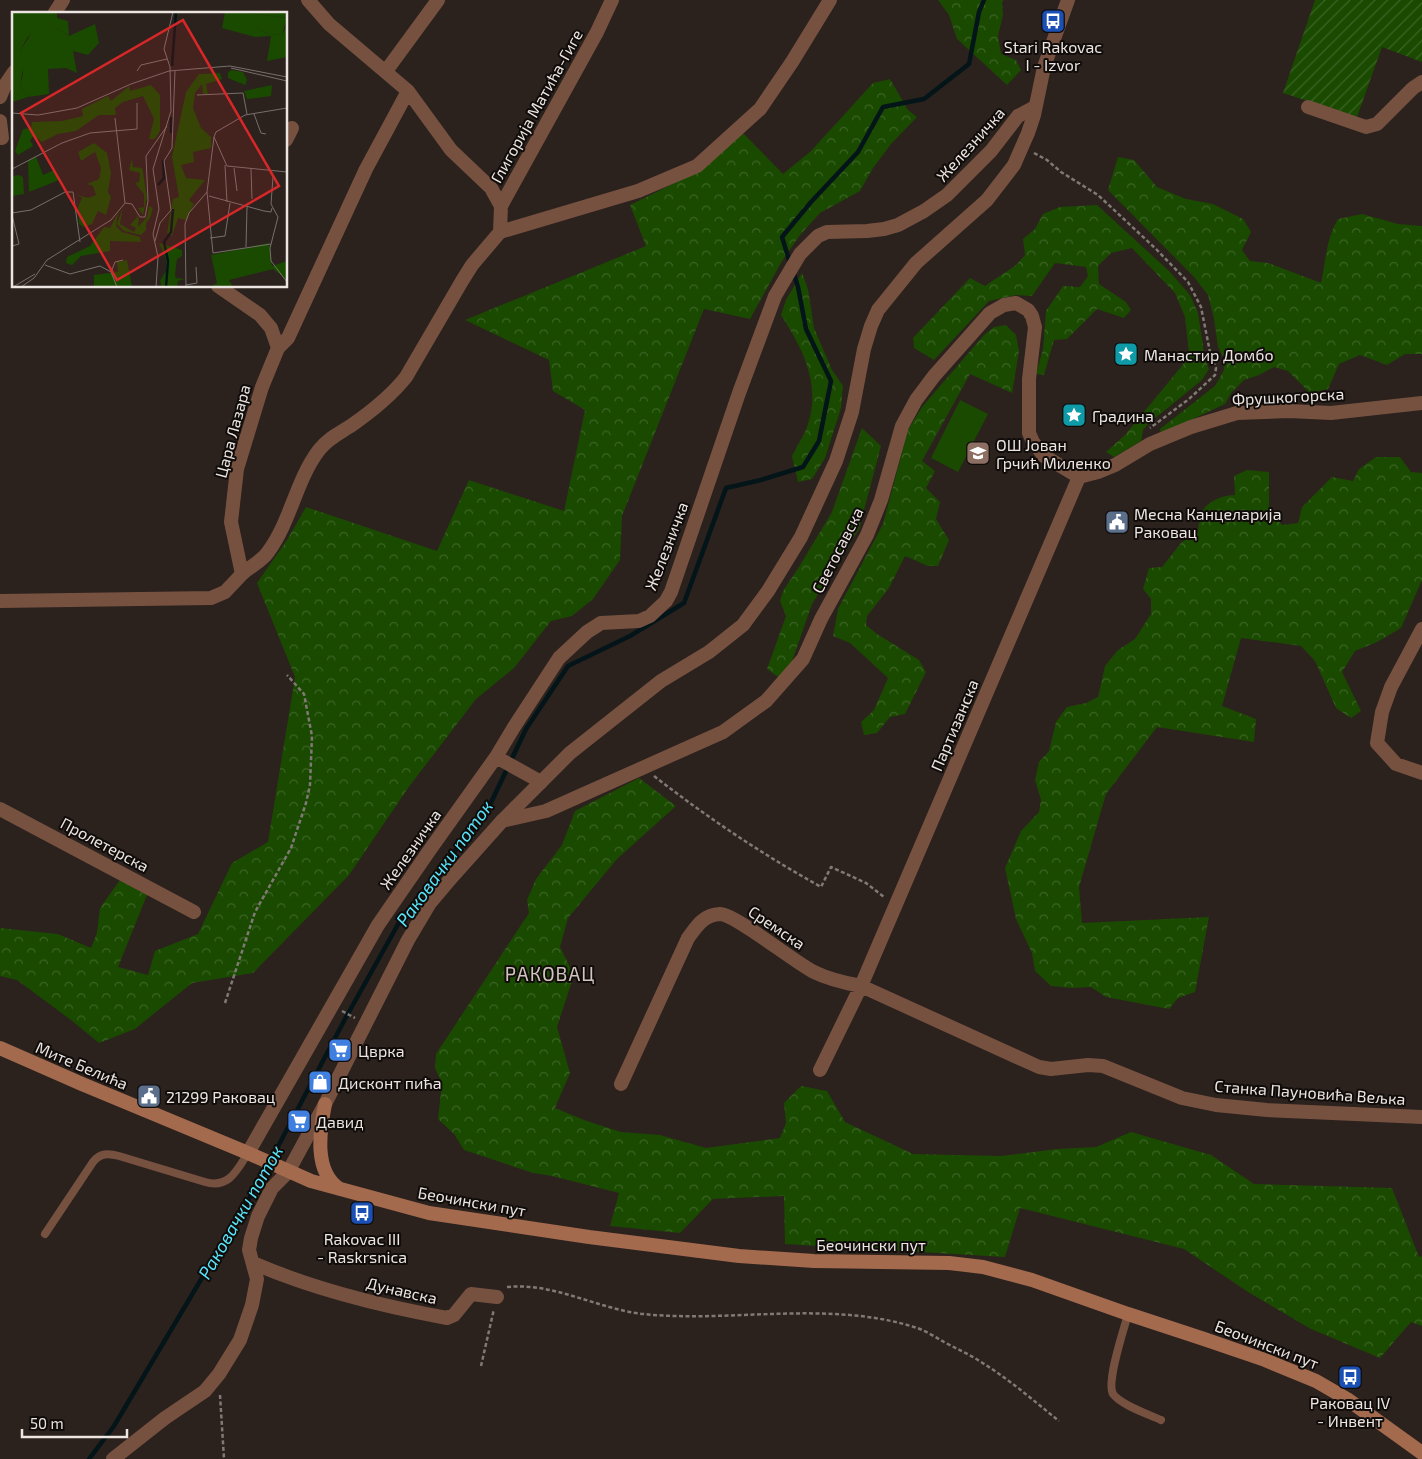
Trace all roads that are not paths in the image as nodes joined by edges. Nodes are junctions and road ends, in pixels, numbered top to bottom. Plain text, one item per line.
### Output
1 (64, 0) edge
2 (308, 0) edge
3 (438, 0) edge
4 (612, 0) edge
5 (830, 0) edge
6 (1068, 0) edge
7 (55, 12) edge
8 (386, 71) junction
9 (12, 75) edge
10 (1422, 82) edge
11 (408, 91) junction
12 (0, 97) edge
13 (1035, 106) junction
14 (1308, 107) dead end
15 (0, 121) edge
16 (1, 137) edge
17 (12, 145) edge
18 (500, 206) junction
19 (500, 232) junction
20 (222, 288) edge
21 (278, 348) junction
22 (1422, 403) edge
23 (1079, 477) junction
24 (242, 574) junction
25 (0, 601) edge
26 (1422, 629) edge
27 (496, 756) junction
28 (1422, 773) edge
29 (541, 782) junction
30 (0, 809) edge
31 (502, 821) junction
32 (194, 912) dead end
33 (861, 986) junction
34 (0, 1048) edge
35 (820, 1070) dead end
36 (621, 1084) dead end
37 (325, 1104) junction
38 (1422, 1117) edge
39 (254, 1156) junction
40 (283, 1169) junction
41 (343, 1191) junction
42 (46, 1234) dead end
43 (253, 1263) junction
44 (497, 1297) road end
45 (1128, 1314) junction
46 (1161, 1420) dead end
47 (1422, 1453) edge
48 (113, 1459) edge

1 - 7 street
2 - 8 street
3 - 8 street
4 - 18 street, Глигорија Матића-Гиге
5 - 19 street
6 - 13 street, Железничка
8 - 11 street
9 - 12 street
10 - 14 street
11 - 18 street
11 - 21 street, Цара Лазара
13 - 27 street, Железничка
13 - 29 street, Железничка
15 - 16 street
16 - 17 street
18 - 19 street, Глигорија Матића-Гиге
19 - 24 street
20 - 21 street
21 - 24 street, Цара Лазара
22 - 23 street, Фрушкогорска
23 - 31 street, Светосавска
23 - 33 street, Партизанска
24 - 25 street
26 - 28 street
27 - 29 street
27 - 39 street, Железничка
29 - 31 street, Железничка
30 - 32 street, Пролетерска
31 - 37 street, Железничка
33 - 35 street
33 - 36 street, Сремска
33 - 38 street, Станка Пауновића Вељка
34 - 39 main road, Мите Белића
37 - 40 street, Железничка
37 - 41 main road
39 - 40 main road, Мите Белића
39 - 42 lane
40 - 41 main road, Беочински пут
40 - 43 street
41 - 45 main road, Беочински пут
43 - 44 street, Дунавска
43 - 48 street
45 - 46 lane
45 - 47 main road, Беочински пут

